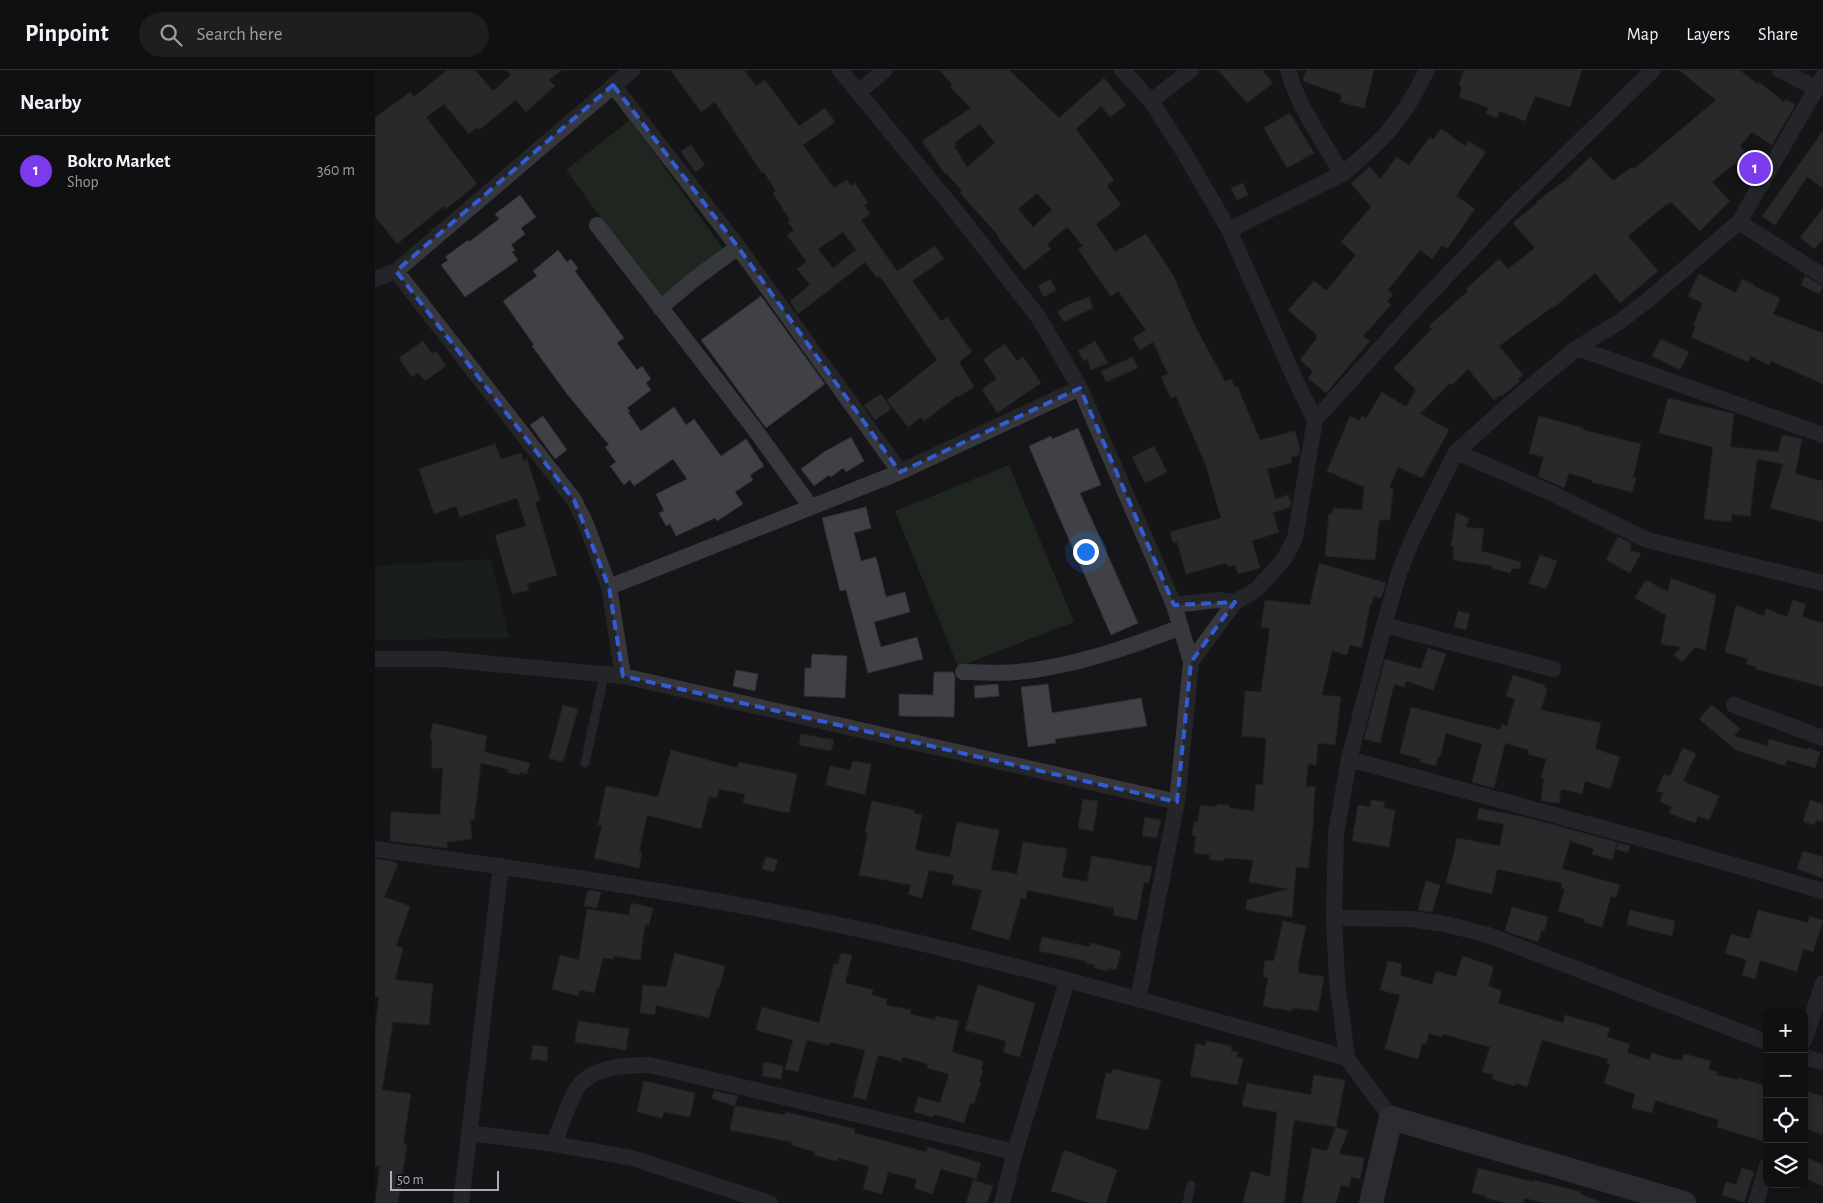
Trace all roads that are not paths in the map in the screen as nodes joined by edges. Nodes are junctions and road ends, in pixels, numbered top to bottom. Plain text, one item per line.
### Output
1 (631, 70) edge
2 (840, 70) edge
3 (885, 70) edge
4 (1122, 70) edge
5 (1191, 70) edge
6 (1288, 70) edge
7 (1427, 70) edge
8 (1653, 70) edge
9 (1780, 70) edge
10 (1820, 83) edge
11 (613, 85) junction
12 (858, 92) junction
13 (1151, 102) junction
14 (1342, 174) junction
15 (1739, 222) junction
16 (597, 225) dead end
17 (1229, 230) junction
18 (738, 247) junction
19 (396, 271) junction
20 (1823, 276) edge
21 (375, 279) edge
22 (660, 308) junction
23 (1577, 348) junction
24 (1080, 388) junction
25 (1315, 420) junction
26 (1823, 435) edge
27 (1456, 452) junction
28 (900, 472) junction
29 (811, 507) junction
30 (1823, 583) edge
31 (609, 587) junction
32 (1235, 602) junction
33 (1174, 604) junction
34 (1384, 625) junction
35 (1181, 627) junction
36 (375, 659) edge
37 (1191, 662) junction
38 (1553, 669) dead end
39 (963, 672) dead end
40 (604, 675) junction
41 (623, 676) junction
42 (1735, 705) dead end
43 (1823, 738) edge
44 (1349, 759) junction
45 (585, 763) dead end
46 (1177, 802) junction
47 (375, 848) edge
48 (501, 866) junction
49 (1823, 891) edge
50 (1335, 918) junction
51 (1067, 981) junction
52 (1823, 983) edge
53 (1138, 999) junction
54 (1808, 1029) edge
55 (1763, 1040) edge
56 (1808, 1057) edge
57 (1347, 1058) junction
58 (1823, 1062) edge
59 (1391, 1118) junction
60 (470, 1133) junction
61 (554, 1144) junction
62 (1015, 1152) junction
63 (1763, 1179) edge
64 (1191, 1185) dead end
65 (461, 1203) edge
66 (770, 1203) edge
67 (1002, 1203) edge
68 (1187, 1203) edge
69 (1371, 1203) edge
70 (1684, 1203) edge
71 (1756, 1203) edge

1 - 11 street
2 - 12 street
3 - 12 street
4 - 13 street
5 - 13 street
6 - 14 street
7 - 14 street
8 - 25 street
9 - 10 street
10 - 15 street
11 - 18 street
11 - 19 street
12 - 24 street
13 - 17 street
14 - 17 street
15 - 20 street
15 - 23 street
16 - 22 street
17 - 25 street
18 - 22 street
18 - 28 street
19 - 21 street
19 - 31 street
22 - 29 street
23 - 26 street
23 - 27 street
24 - 28 street
24 - 33 street
25 - 32 street
27 - 30 street
27 - 34 street
28 - 29 street
29 - 31 street
31 - 41 street
32 - 33 street
32 - 37 street
33 - 35 street
34 - 38 street
34 - 44 street
35 - 37 street
35 - 39 street
36 - 40 street
37 - 46 street
40 - 41 street
40 - 45 lane
41 - 46 street
42 - 43 street
44 - 49 street
44 - 50 street
46 - 53 street
47 - 48 street
48 - 51 street
48 - 60 street
50 - 55 street
50 - 57 street
51 - 53 street
51 - 62 street
52 - 54 street
53 - 57 street
56 - 58 street
57 - 59 street
59 - 69 street
59 - 70 street
60 - 61 street
60 - 65 street
61 - 62 street
61 - 66 street
62 - 67 street
63 - 71 street
64 - 68 lane

